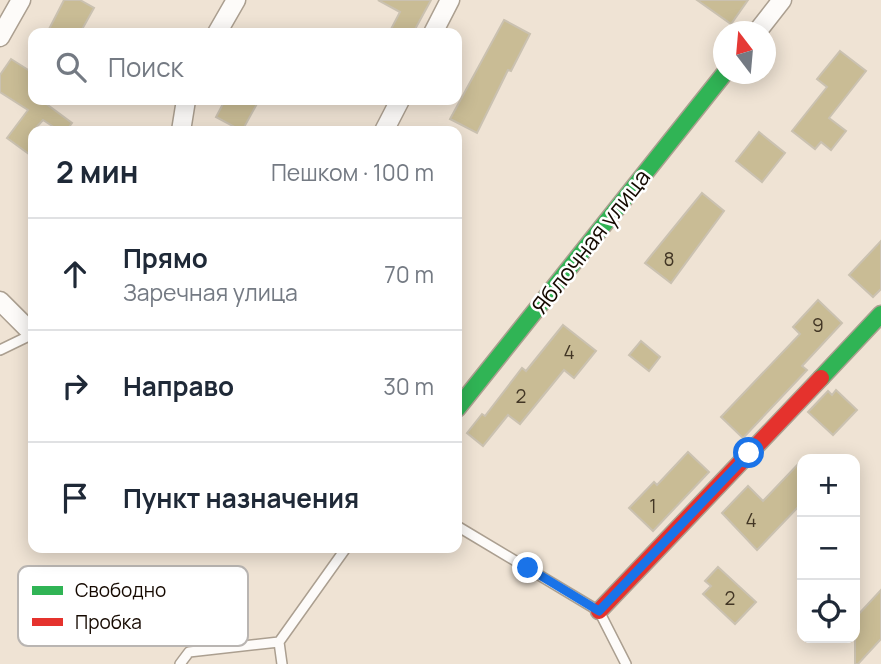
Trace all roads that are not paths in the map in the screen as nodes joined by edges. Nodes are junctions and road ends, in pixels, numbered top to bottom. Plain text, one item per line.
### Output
1 (21, 0) edge
2 (236, 0) edge
3 (450, 0) edge
4 (782, 0) edge
5 (766, 21) edge
6 (219, 28) edge
7 (436, 28) edge
8 (0, 37) edge
9 (716, 84) edge
10 (185, 105) edge
11 (397, 105) edge
12 (182, 126) edge
13 (387, 126) edge
14 (0, 301) edge
15 (881, 314) edge
16 (28, 329) edge
17 (28, 336) edge
18 (0, 350) edge
19 (462, 403) edge
20 (462, 529) edge
21 (341, 553) edge
22 (599, 611) junction
23 (279, 642) junction
24 (248, 645) edge
25 (243, 646) edge
26 (180, 664) edge
27 (282, 664) edge
28 (626, 664) edge

1 - 8 street
2 - 6 street
3 - 7 street
4 - 5 street
9 - 19 street, Яблочная улица
10 - 12 street
11 - 13 street
14 - 16 street
15 - 22 street
17 - 18 lane
20 - 22 lane
21 - 23 lane
22 - 28 lane
23 - 24 lane
23 - 27 lane
25 - 26 lane

